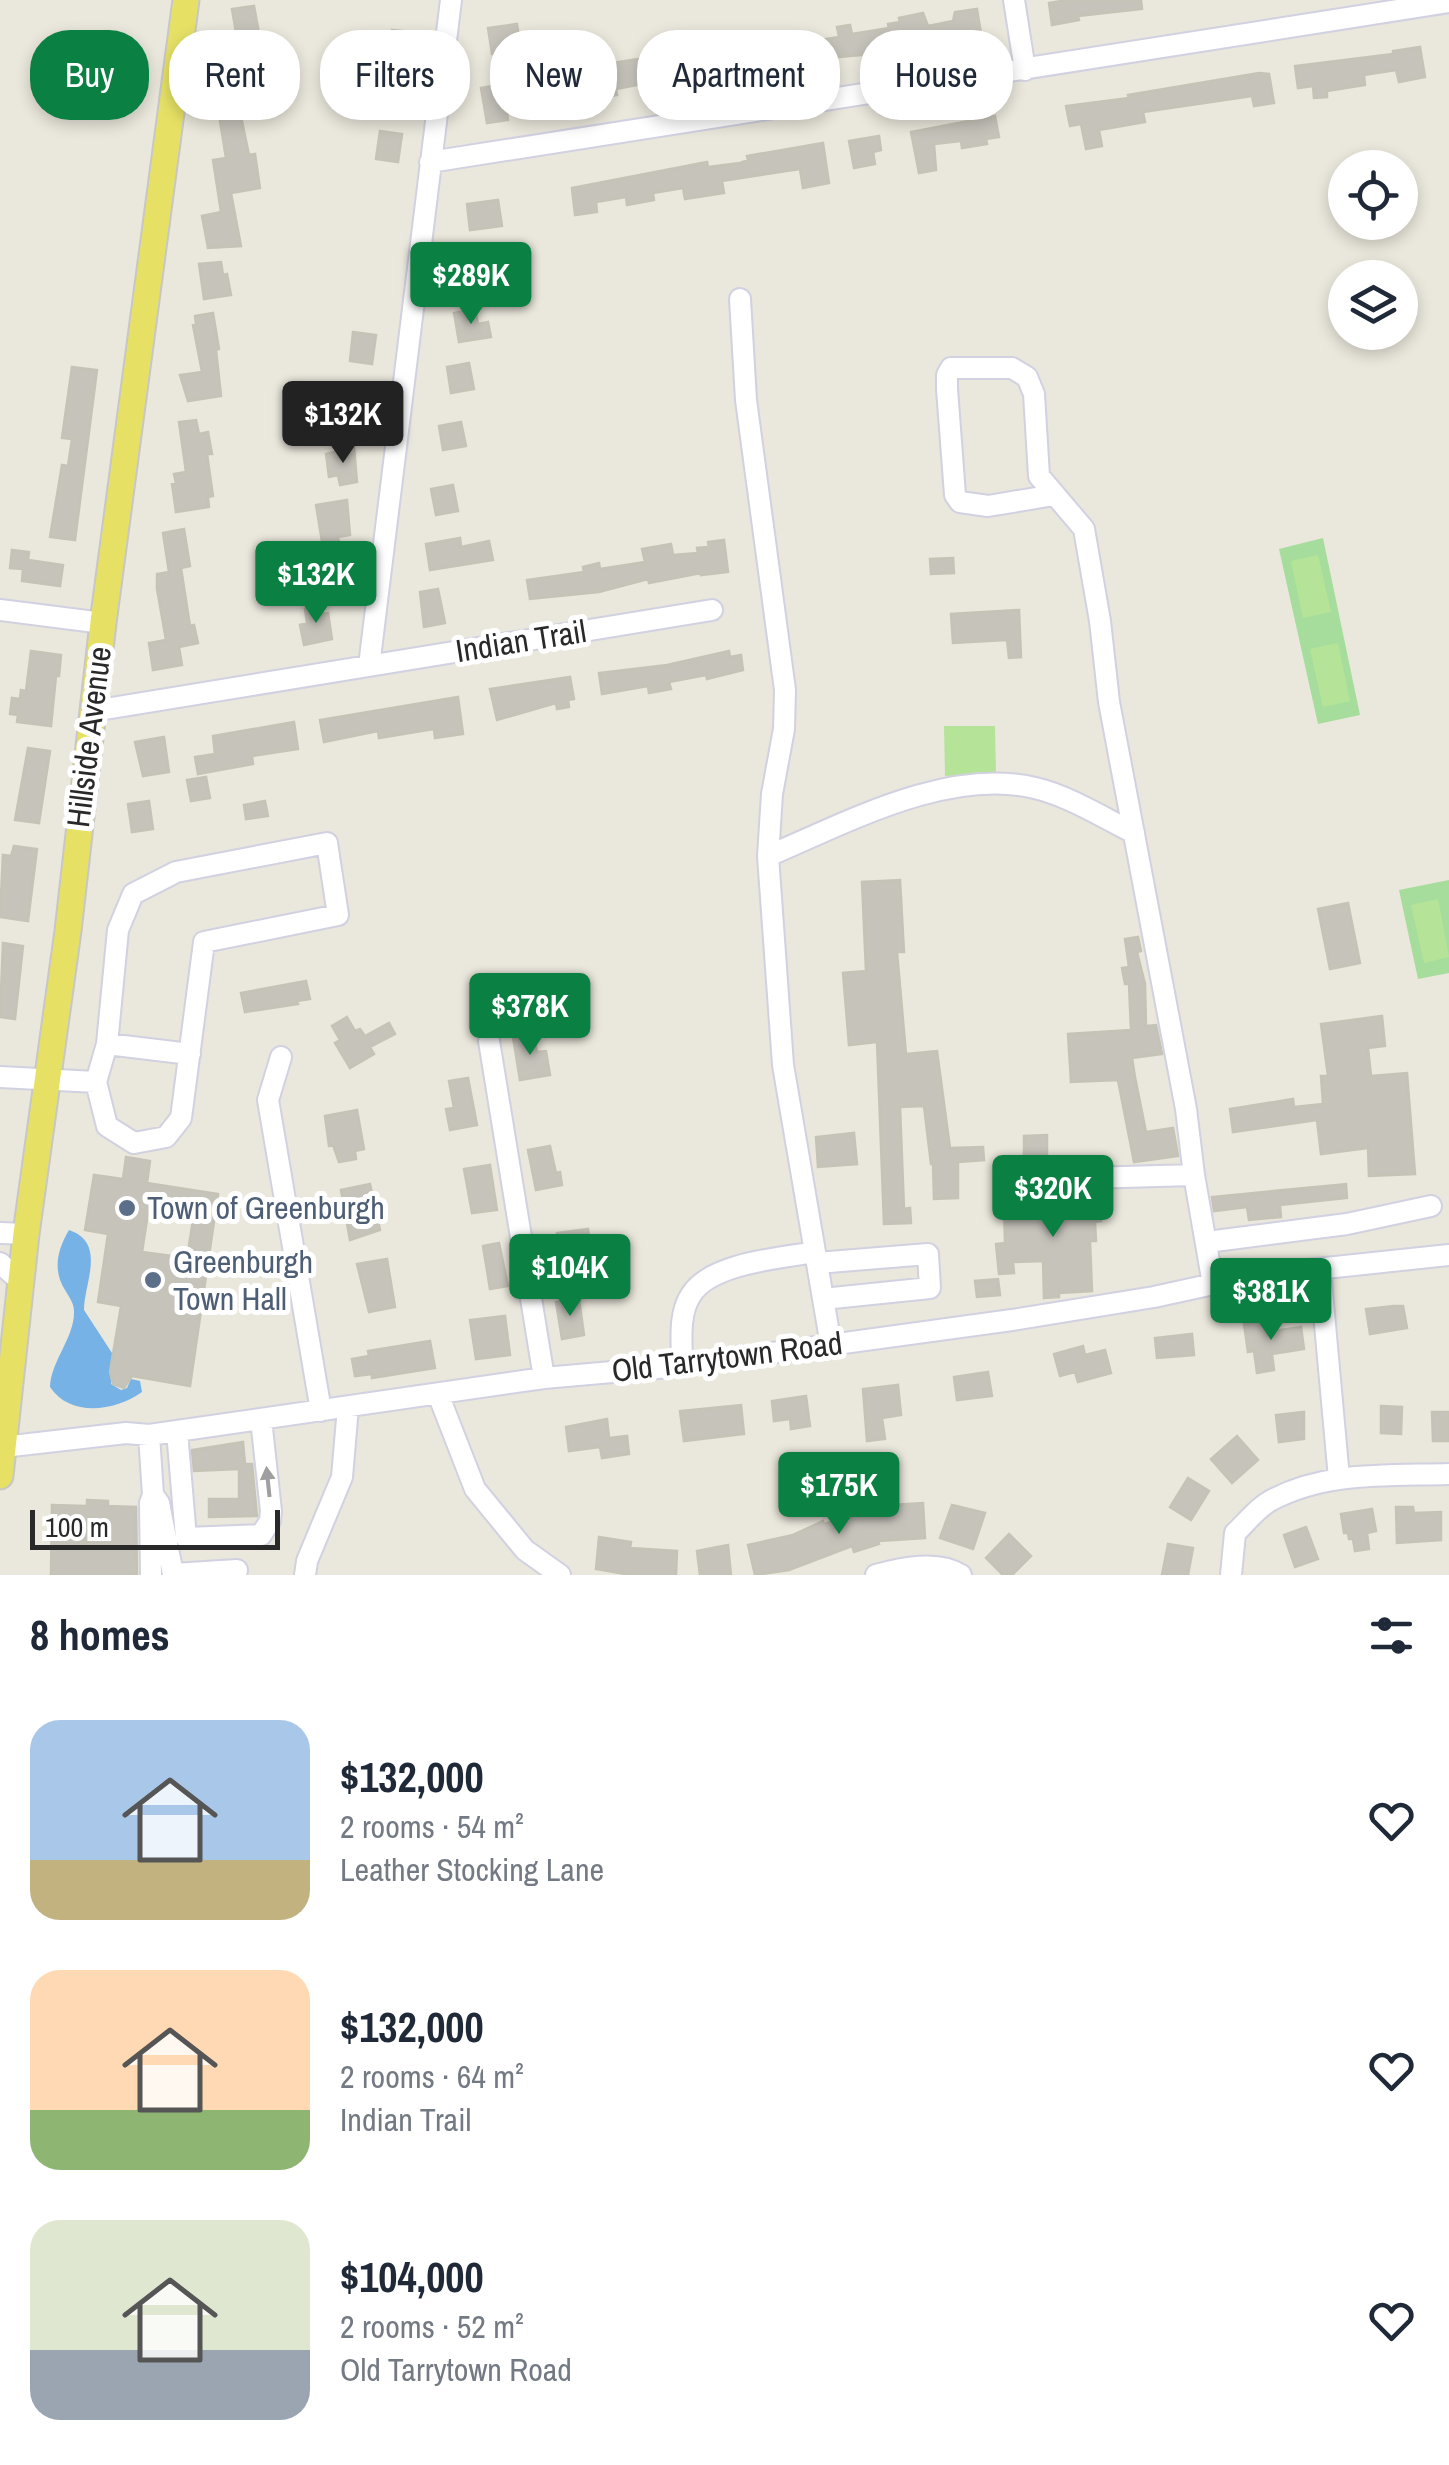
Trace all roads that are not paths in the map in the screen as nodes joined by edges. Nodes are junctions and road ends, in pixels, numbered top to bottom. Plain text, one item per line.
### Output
1 (186, 0) edge
2 (451, 0) edge
3 (1014, 0) edge
4 (1449, 2) edge
5 (1026, 70) junction
6 (430, 162) junction
7 (740, 299) dead end
8 (1054, 494) junction
9 (0, 610) edge
10 (712, 610) dead end
11 (103, 623) junction
12 (369, 666) junction
13 (92, 711) junction
14 (1134, 833) junction
15 (768, 856) junction
16 (490, 1041) dead end
17 (106, 1044) junction
18 (190, 1054) junction
19 (282, 1057) dead end
20 (0, 1076) edge
21 (46, 1081) junction
22 (96, 1082) junction
23 (1194, 1175) junction
24 (1013, 1180) dead end
25 (1431, 1206) dead end
26 (13, 1233) edge
27 (1206, 1242) junction
28 (1449, 1255) edge
29 (816, 1257) junction
30 (0, 1262) edge
31 (1320, 1270) junction
32 (21, 1282) junction
33 (1214, 1284) junction
34 (823, 1298) junction
35 (831, 1345) junction
36 (682, 1365) junction
37 (544, 1378) junction
38 (438, 1394) junction
39 (348, 1407) junction
40 (321, 1410) junction
41 (261, 1419) junction
42 (177, 1431) junction
43 (150, 1435) junction
44 (3, 1447) junction
45 (1449, 1474) edge
46 (0, 1476) edge
47 (1340, 1478) junction
48 (153, 1495) junction
49 (187, 1574) edge
50 (151, 1575) edge
51 (236, 1575) edge
52 (306, 1575) edge
53 (560, 1575) edge
54 (876, 1575) edge
55 (960, 1575) edge
56 (1231, 1575) edge

1 - 11 main road, Hillside Avenue
2 - 6 street
3 - 5 street
4 - 5 street
5 - 6 street
6 - 12 street
7 - 15 street
8 - 8 street
8 - 14 street
9 - 11 street
10 - 12 street, Indian Trail
11 - 13 main road, Hillside Avenue
12 - 13 street, Indian Trail
13 - 21 main road, Hillside Avenue
14 - 15 street
14 - 23 street
15 - 29 street
16 - 37 street
17 - 18 street
17 - 18 street
17 - 22 street
18 - 22 street
19 - 40 street
20 - 21 street
21 - 22 street
21 - 26 main road, Hillside Avenue
23 - 24 street
23 - 27 street
25 - 27 street
26 - 32 main road, Hillside Avenue
27 - 33 street
28 - 31 street, Old Tarrytown Road
29 - 34 street
29 - 34 street
29 - 36 street
30 - 32 street
31 - 33 street, Old Tarrytown Road
31 - 47 street
32 - 44 main road, Hillside Avenue
33 - 35 street, Old Tarrytown Road
34 - 35 street
35 - 36 street, Old Tarrytown Road
36 - 37 street, Old Tarrytown Road
37 - 38 street, Old Tarrytown Road
38 - 39 street, Old Tarrytown Road
38 - 53 street
39 - 40 street, Old Tarrytown Road
39 - 52 street
40 - 41 street, Old Tarrytown Road
41 - 42 street, Old Tarrytown Road
42 -> 41 street
42 - 43 street, Old Tarrytown Road
43 - 44 street, Old Tarrytown Road
43 - 48 street
44 - 46 main road, Hillside Avenue
45 - 47 street
47 - 56 street
48 - 49 street
48 - 50 street
49 - 51 street
54 - 55 street

